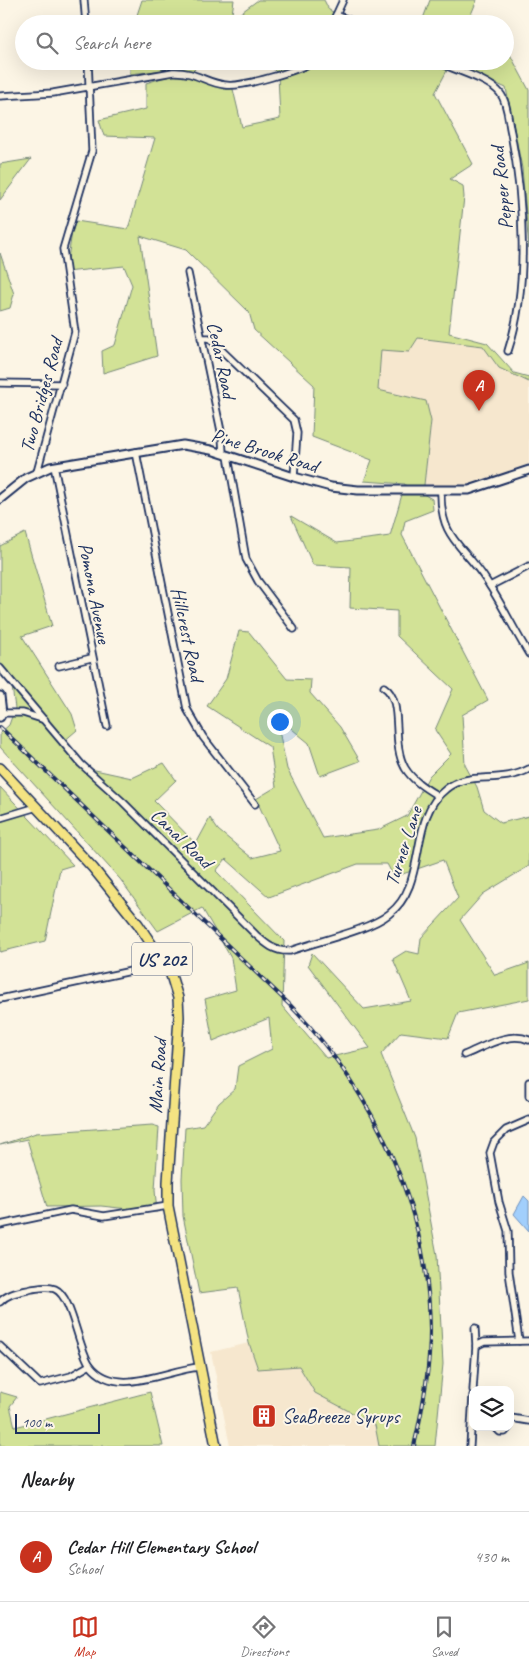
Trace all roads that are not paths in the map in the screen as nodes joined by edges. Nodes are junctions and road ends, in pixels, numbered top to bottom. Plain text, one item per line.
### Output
1 (84, 0) edge
2 (344, 0) edge
3 (85, 15) edge
4 (336, 15) edge
5 (88, 70) edge
6 (287, 70) edge
7 (455, 70) edge
8 (89, 87) junction
9 (0, 96) edge
10 (188, 273) dead end
11 (201, 338) junction
12 (508, 351) dead end
13 (0, 384) edge
14 (62, 384) junction
15 (136, 452) junction
16 (225, 455) junction
17 (54, 466) junction
18 (529, 470) edge
19 (37, 472) junction
20 (294, 477) junction
21 (441, 491) junction
22 (0, 499) edge
23 (529, 566) edge
24 (490, 586) junction
25 (294, 629) dead end
26 (529, 654) edge
27 (91, 658) junction
28 (59, 666) dead end
29 (0, 668) edge
30 (384, 687) dead end
31 (0, 696) edge
32 (1, 715) edge
33 (45, 720) junction
34 (106, 726) dead end
35 (0, 768) edge
36 (529, 770) edge
37 (438, 796) junction
38 (255, 804) dead end
39 (37, 807) junction
40 (0, 818) edge
41 (309, 944) joint
42 (161, 958) junction
43 (0, 999) edge
44 (529, 1040) edge
45 (464, 1055) dead end
46 (529, 1082) edge
47 (529, 1096) edge
48 (529, 1120) edge
49 (168, 1206) junction
50 (0, 1225) edge
51 (0, 1302) edge
52 (475, 1328) dead end
53 (518, 1341) junction
54 (529, 1341) edge
55 (0, 1346) edge
56 (476, 1346) junction
57 (90, 1365) junction
58 (199, 1367) junction
59 (473, 1386) edge
60 (514, 1419) edge
61 (529, 1421) edge
62 (471, 1431) edge
63 (216, 1446) edge
64 (470, 1446) edge

1 - 3 street
2 - 4 street
5 - 8 street, Two Bridges Road
6 - 8 street
7 - 12 street, Pepper Road
8 - 9 street
8 - 14 street, Two Bridges Road
10 - 11 street, Cedar Road
11 - 16 street, Cedar Road
11 - 20 street
13 - 14 street
14 - 19 street, Two Bridges Road
15 - 16 street, Pine Brook Road
15 - 17 street, Pine Brook Road
15 - 38 street, Hillcrest Road
16 - 20 street, Pine Brook Road
16 - 25 street, Cedar Road
17 - 19 street, Pine Brook Road
17 - 27 street, Pomona Avenue
18 - 21 street, Pine Brook Road
19 - 22 street, Pine Brook Road
20 - 21 street, Pine Brook Road
21 - 24 street
23 - 24 street
24 - 26 street
27 - 28 street
27 - 34 street, Pomona Avenue
29 - 33 street, Canal Road
30 - 37 street
31 - 32 street
32 - 33 street
33 - 41 street, Canal Road
35 - 39 main road, Main Road / US 202
36 - 37 street, Turner Lane
37 - 41 street, Turner Lane
39 - 40 street
39 - 42 main road, Main Road / US 202
42 - 43 street
42 - 49 main road, Main Road / US 202
44 - 45 street
46 - 47 street
48 - 53 street
49 - 50 street
49 - 58 main road, Main Road / US 202
51 - 57 street
52 - 56 street
53 - 54 street
53 - 56 street
55 - 57 street
56 - 59 street
57 - 58 street
58 - 63 main road, Main Road / US 202
60 - 61 street
62 - 64 street

